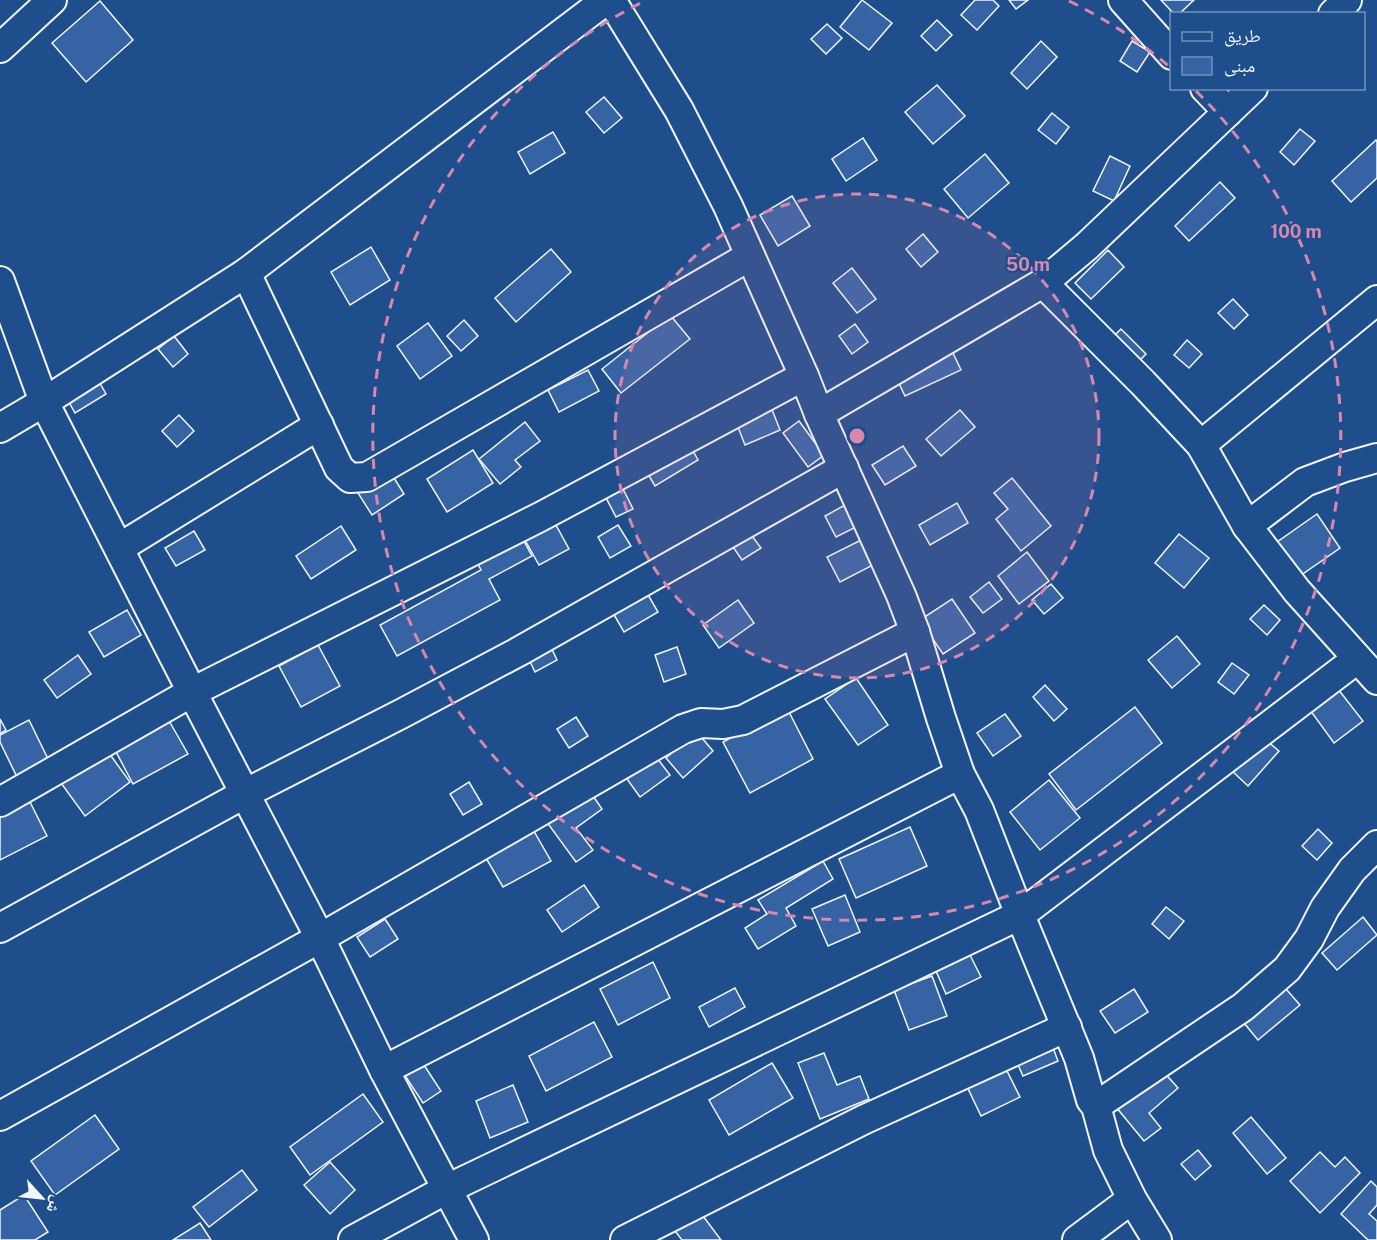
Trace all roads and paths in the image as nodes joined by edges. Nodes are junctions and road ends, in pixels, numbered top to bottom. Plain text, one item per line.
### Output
1 (52, 0) edge
2 (606, 0) edge
3 (611, 0) edge
4 (1123, 0) edge
5 (1347, 0) edge
6 (1335, 12) edge
7 (0, 48) edge
8 (1170, 53) edge
9 (1206, 90) edge
10 (1252, 90) edge
11 (1228, 112) junction
12 (750, 256) junction
13 (246, 273) junction
14 (0, 281) edge
15 (1043, 283) junction
16 (1377, 300) edge
17 (804, 376) junction
18 (44, 402) junction
19 (819, 414) junction
20 (319, 425) junction
21 (0, 428) edge
22 (1201, 445) junction
23 (1377, 458) edge
24 (844, 468) junction
25 (1247, 526) junction
26 (119, 548) junction
27 (915, 632) junction
28 (1357, 659) junction
29 (1377, 680) edge
30 (192, 692) junction
31 (960, 774) junction
32 (246, 793) junction
33 (0, 802) edge
34 (1377, 844) edge
35 (1020, 915) junction
36 (0, 928) edge
37 (320, 938) junction
38 (1067, 1027) junction
39 (384, 1070) junction
40 (1096, 1106) junction
41 (0, 1116) edge
42 (447, 1189) junction
43 (1132, 1199) junction
44 (353, 1240) edge
45 (474, 1240) edge
46 (625, 1240) edge
47 (1077, 1240) edge
48 (1157, 1240) edge

1 - 7 street
2 - 13 street
3 - 12 street
4 - 8 street
5 - 6 street
9 - 11 street
10 - 11 street
11 - 15 street
12 - 17 street
12 - 20 street
13 - 18 street
13 - 20 street
14 - 18 street
15 - 19 street
15 - 22 street
16 - 22 street
17 - 19 street
17 - 30 street
18 - 21 street
18 - 26 street
19 - 24 street
20 - 26 street
22 - 25 street
23 - 25 street
24 - 27 street
24 - 32 street
25 - 28 street
26 - 30 street
27 - 31 street
27 - 37 street
28 - 29 street
28 - 35 street
30 - 32 street
30 - 33 street
31 - 35 street
31 - 39 street
32 - 36 street
32 - 37 street
34 - 40 street
35 - 38 street
35 - 42 street
37 - 39 street
37 - 41 street
38 - 40 street
38 - 46 street
39 - 42 street
40 - 43 street
42 - 44 street
42 - 45 street
43 - 47 street
43 - 48 street

